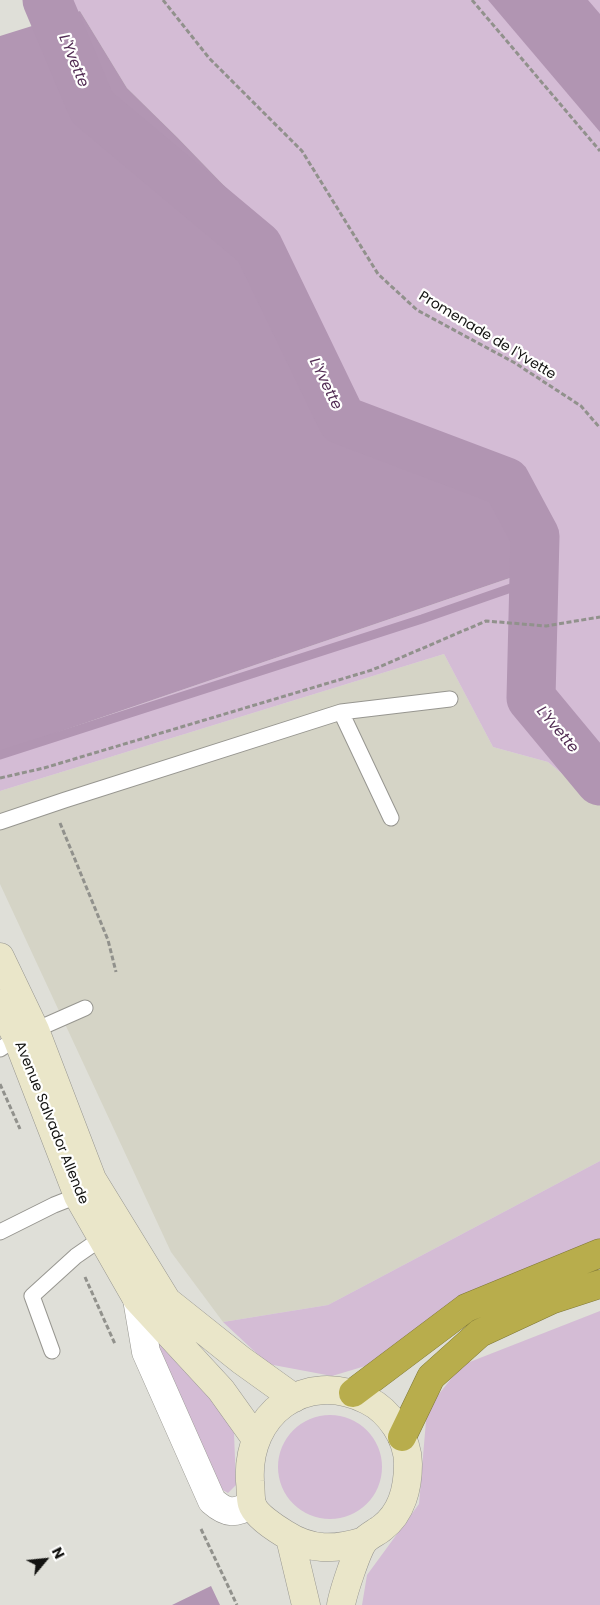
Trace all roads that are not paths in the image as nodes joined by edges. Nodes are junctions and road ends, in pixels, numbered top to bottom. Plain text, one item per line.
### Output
1 (450, 699) dead end
2 (341, 712) junction
3 (391, 818) dead end
4 (0, 822) edge
5 (0, 957) edge
6 (0, 1004) edge
7 (85, 1008) dead end
8 (18, 1039) edge
9 (88, 1192) junction
10 (0, 1232) edge
11 (114, 1236) junction
12 (600, 1253) edge
13 (600, 1284) edge
14 (137, 1298) junction
15 (52, 1351) dead end
16 (353, 1393) junction
17 (294, 1398) junction
18 (402, 1437) junction
19 (256, 1438) junction
20 (252, 1505) junction
21 (290, 1538) junction
22 (364, 1541) junction
23 (306, 1605) edge
24 (341, 1605) edge

1 - 2 lane
2 - 3 lane
2 - 4 lane
5 - 8 main road
6 - 8 main road, Avenue Salvador Allende
7 - 8 lane
8 - 9 main road, Avenue Salvador Allende
9 - 10 lane
9 - 11 main road, Avenue Salvador Allende
11 - 14 main road, Avenue Salvador Allende
11 - 15 lane
11 - 17 main road
12 - 16 highway
13 - 18 highway
14 - 19 main road
14 - 20 street, Avenue Salvador Allende
16 - 17 main road
16 - 18 main road
17 - 19 main road
18 - 22 main road
19 - 20 main road
20 - 21 main road
21 - 22 main road
21 - 23 main road
22 - 24 main road

